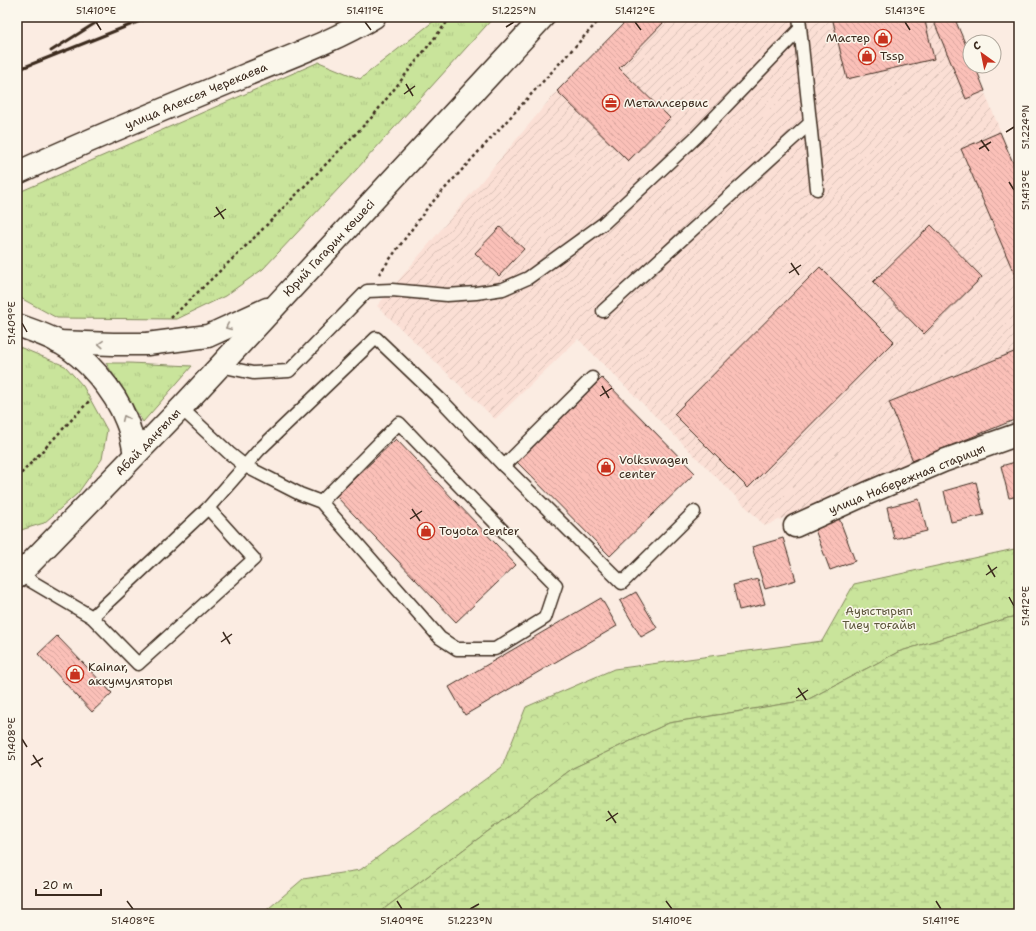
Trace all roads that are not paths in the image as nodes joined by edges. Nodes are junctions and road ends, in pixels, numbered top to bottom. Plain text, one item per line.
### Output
1 (374, 17) edge
2 (528, 17) edge
3 (543, 17) edge
4 (799, 23) edge
5 (809, 124) junction
6 (17, 173) edge
7 (817, 189) dead end
8 (277, 305) junction
9 (603, 311) dead end
10 (17, 325) edge
11 (58, 342) junction
12 (220, 366) junction
13 (592, 378) dead end
14 (181, 408) junction
15 (1019, 434) edge
16 (135, 455) junction
17 (245, 466) junction
18 (504, 466) junction
19 (321, 502) junction
20 (208, 508) junction
21 (694, 512) dead end
22 (795, 526) dead end
23 (18, 576) edge
24 (92, 617) junction

1 - 6 main road, улица Алексея Черекаева
2 - 8 main road, Юрий Гагарин көшесі
3 - 8 main road, Юрий Гагарин көшесі
4 - 5 lane
4 - 12 lane
5 - 7 lane
5 - 9 lane
8 -> 11 main road
8 - 12 main road, Абай даңғылы
10 - 11 main road
16 -> 11 main road
12 - 14 main road, Абай даңғылы
13 - 18 lane
14 - 16 main road, Абай даңғылы
14 - 17 lane
15 - 22 main road, улица Набережная старицы
16 - 23 main road, Абай даңғылы
17 - 18 lane
17 - 19 lane
17 - 20 lane
18 - 21 lane
19 - 19 lane
20 - 24 lane
20 - 24 lane
23 - 24 lane

